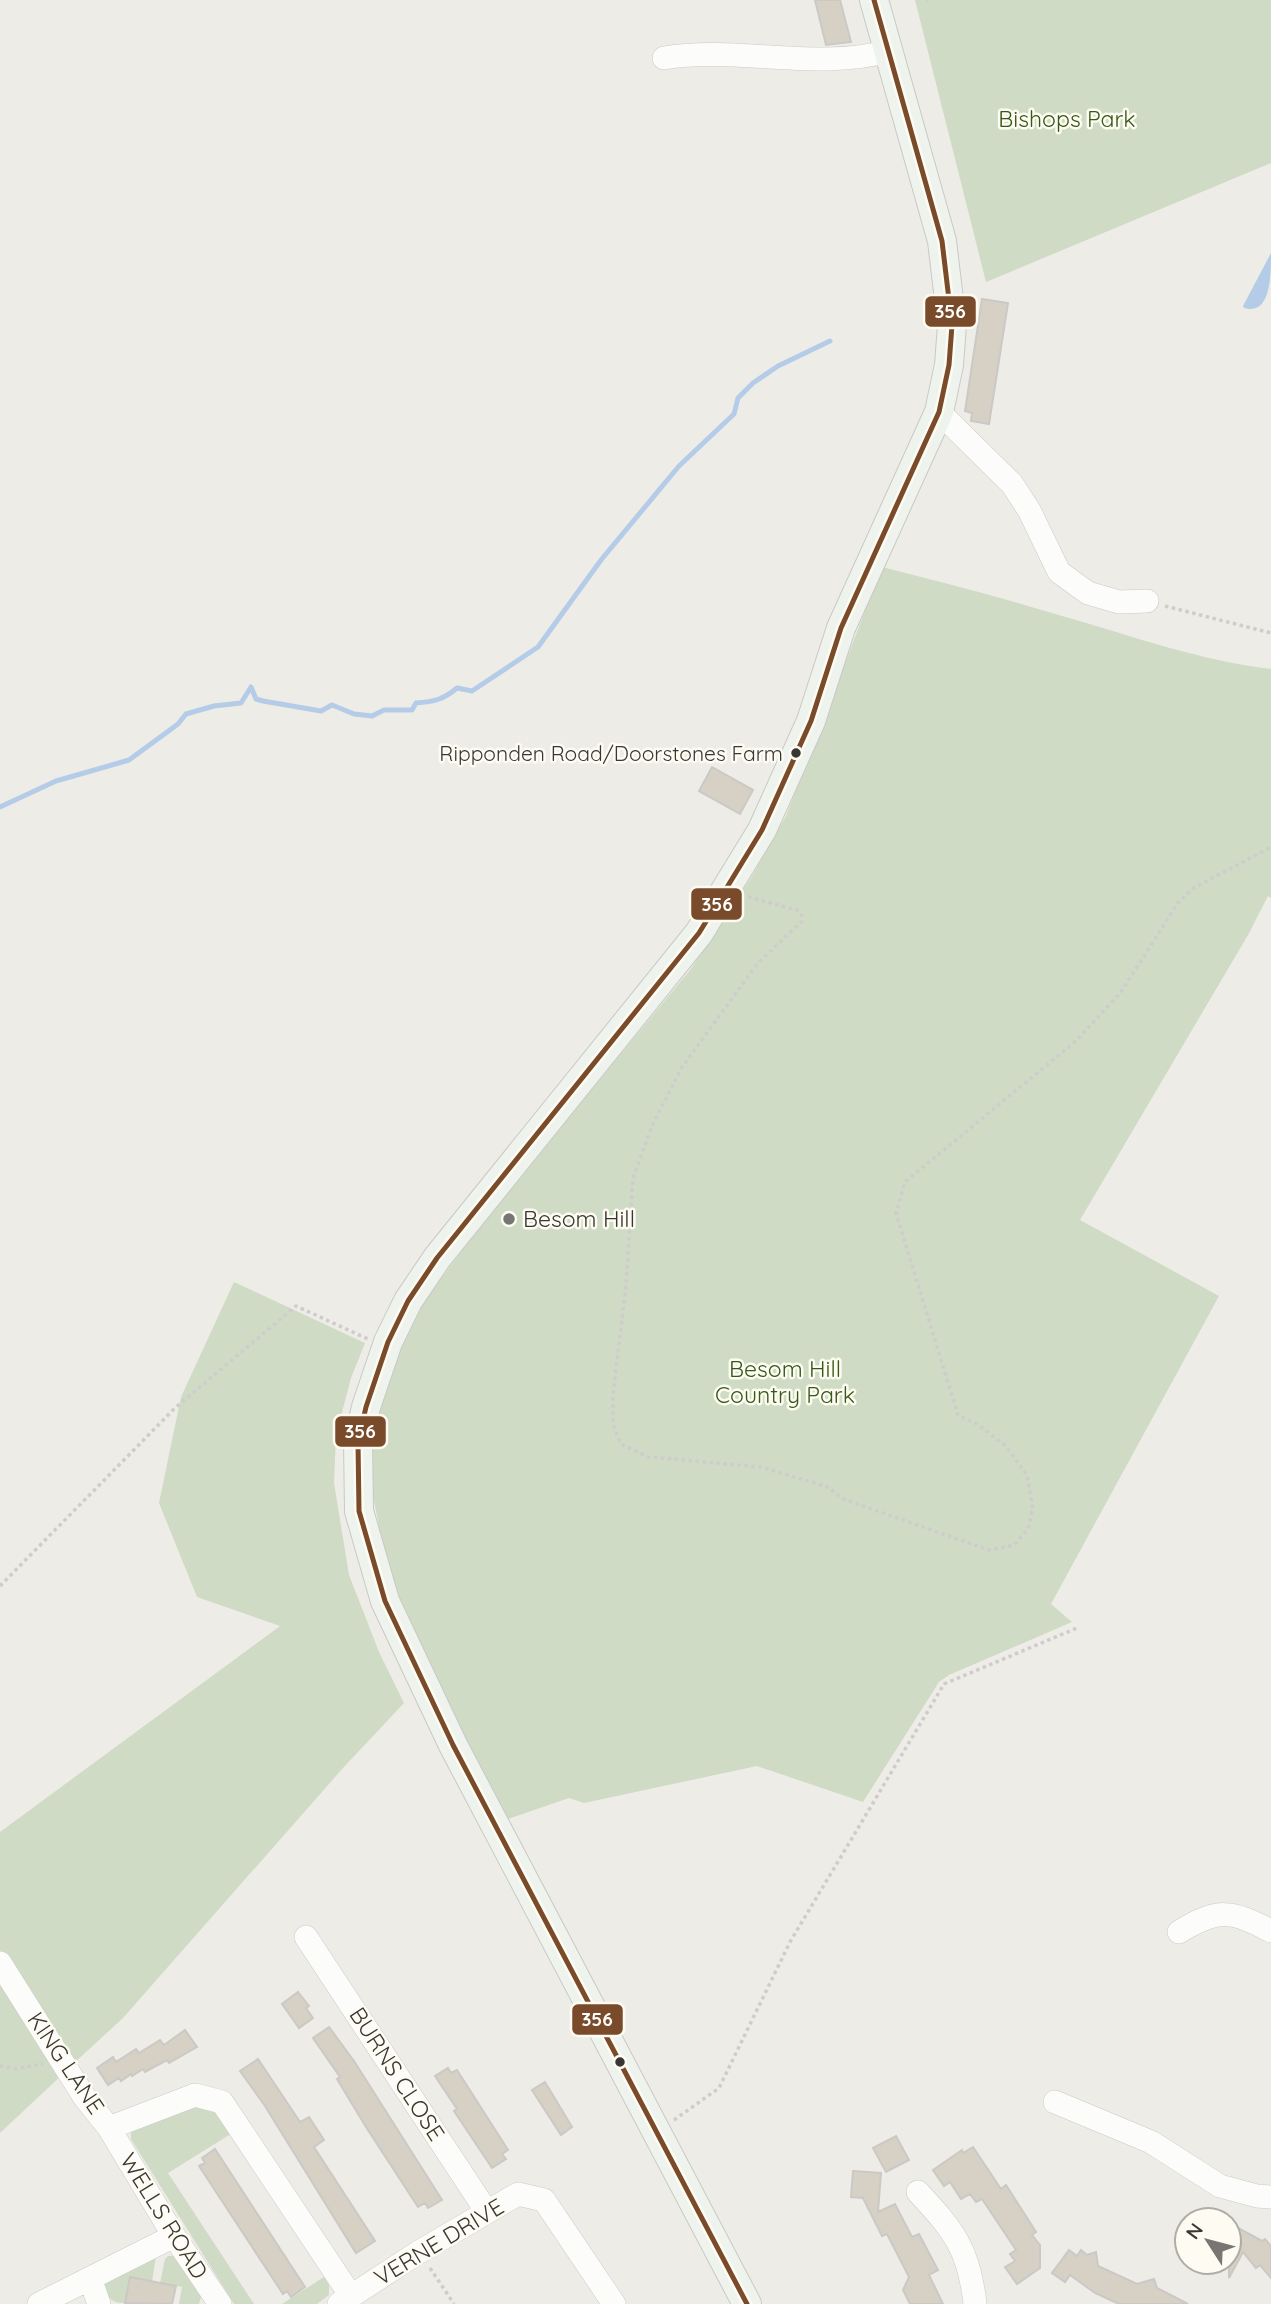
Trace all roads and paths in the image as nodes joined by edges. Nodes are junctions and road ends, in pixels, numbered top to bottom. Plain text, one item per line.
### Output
1 (874, 0) edge
2 (889, 51) junction
3 (664, 58) dead end
4 (939, 412) junction
5 (1147, 601) joint
6 (1271, 633) edge
7 (1271, 847) edge
8 (725, 891) junction
9 (363, 1337) dead end
10 (0, 1586) edge
11 (1077, 1628) dead end
12 (1271, 1931) edge
13 (1179, 1932) dead end
14 (306, 1937) dead end
15 (0, 1963) edge
16 (62, 2060) junction
17 (0, 2066) edge
18 (1055, 2102) dead end
19 (109, 2128) junction
20 (656, 2131) junction
21 (918, 2192) dead end
22 (1271, 2197) edge
23 (487, 2211) junction
24 (174, 2236) junction
25 (419, 2252) junction
26 (90, 2277) junction
27 (345, 2300) edge
28 (39, 2304) edge
29 (99, 2304) edge
30 (220, 2304) edge
31 (454, 2304) edge
32 (614, 2304) edge
33 (747, 2304) edge
34 (975, 2304) edge

1 - 2 main road
2 - 3 street
2 - 4 main road
4 - 5 street
4 - 8 main road
5 - 6 path
7 - 8 path
8 - 20 main road
9 - 10 path
11 - 20 path
12 - 13 street
14 - 23 street, BURNS CLOSE
15 - 16 street, KING LANE
16 - 17 path
16 - 19 street, KING LANE
18 - 22 street
19 - 24 street, WELLS ROAD
19 - 27 street
20 - 33 main road
21 - 34 street
23 - 25 street, VERNE DRIVE
23 - 32 street, VERNE DRIVE
24 - 26 street
24 - 30 street, WELLS ROAD
25 - 27 street, VERNE DRIVE
25 - 31 path
26 - 28 street
26 - 29 street

